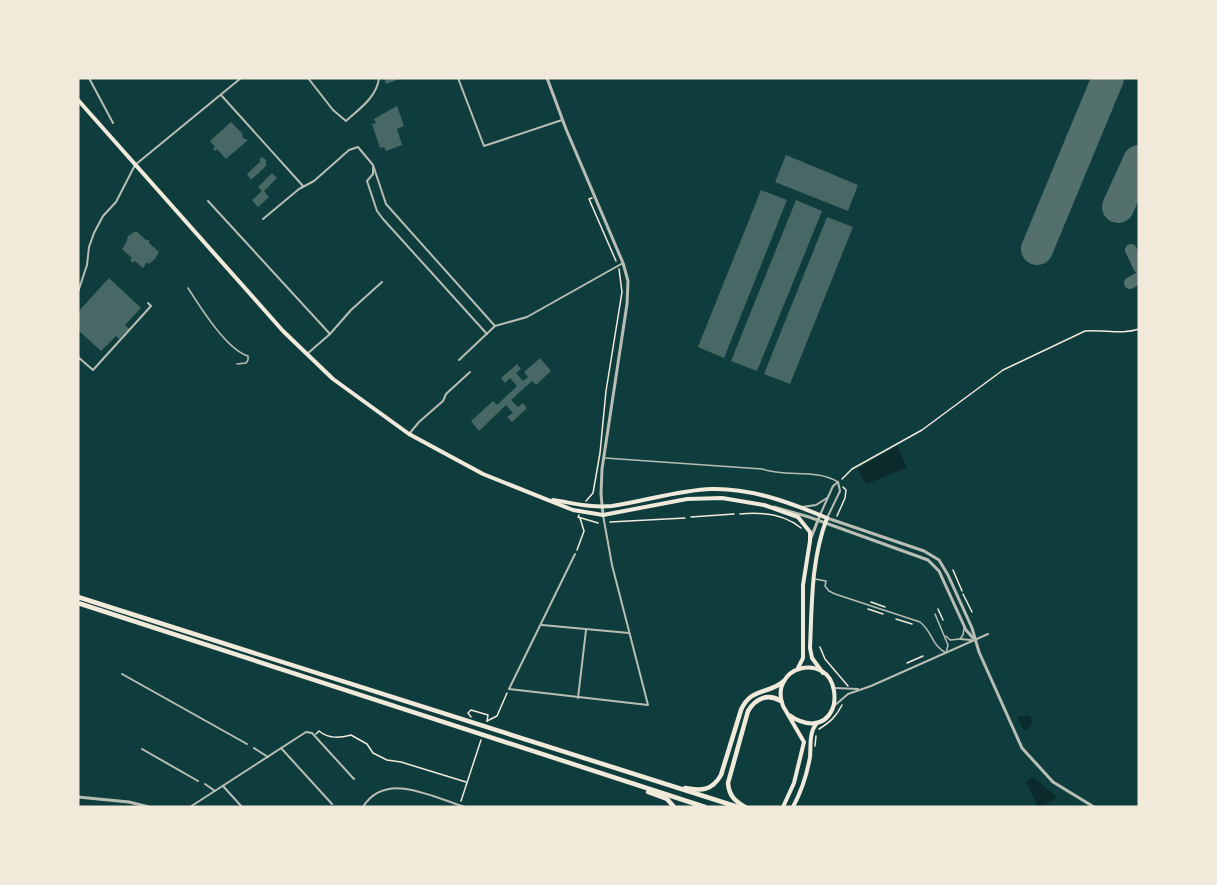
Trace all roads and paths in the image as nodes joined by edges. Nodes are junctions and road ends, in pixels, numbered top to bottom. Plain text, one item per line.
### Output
1 (89, 78) edge
2 (241, 78) edge
3 (308, 78) edge
4 (379, 78) edge
5 (458, 78) edge
6 (547, 78) edge
7 (220, 94) junction
8 (78, 100) edge
9 (562, 120) junction
10 (113, 123) dead end
11 (135, 165) junction
12 (373, 165) junction
13 (303, 186) junction
14 (594, 195) junction
15 (208, 201) dead end
16 (263, 219) dead end
17 (623, 263) junction
18 (618, 266) junction
19 (382, 282) dead end
20 (188, 288) dead end
21 (78, 292) edge
22 (148, 303) dead end
23 (495, 326) junction
24 (1139, 329) edge
25 (330, 334) junction
26 (487, 334) junction
27 (307, 354) junction
28 (78, 357) edge
29 (459, 360) dead end
30 (237, 364) dead end
31 (470, 372) dead end
32 (409, 434) junction
33 (603, 458) junction
34 (838, 482) junction
35 (827, 498) junction
36 (845, 498) dead end
37 (549, 500) junction
38 (586, 501) dead end
39 (764, 505) junction
40 (601, 506) junction
41 (797, 506) junction
42 (734, 514) dead end
43 (740, 514) dead end
44 (603, 515) junction
45 (820, 515) junction
46 (837, 516) dead end
47 (691, 517) dead end
48 (685, 518) dead end
49 (827, 518) junction
50 (818, 520) junction
51 (598, 522) dead end
52 (610, 522) dead end
53 (825, 523) junction
54 (801, 529) dead end
55 (810, 541) junction
56 (575, 554) joint
57 (952, 570) dead end
58 (813, 579) junction
59 (78, 597) edge
60 (871, 602) dead end
61 (78, 603) edge
62 (885, 607) dead end
63 (868, 609) dead end
64 (938, 609) dead end
65 (972, 612) dead end
66 (883, 614) dead end
67 (935, 614) dead end
68 (896, 619) dead end
69 (943, 620) dead end
70 (912, 624) dead end
71 (541, 625) junction
72 (964, 626) junction
73 (586, 630) junction
74 (629, 633) junction
75 (988, 634) dead end
76 (945, 636) junction
77 (960, 639) junction
78 (974, 640) junction
79 (820, 647) dead end
80 (946, 653) junction
81 (922, 656) dead end
82 (907, 663) dead end
83 (798, 669) junction
84 (823, 673) junction
85 (122, 674) dead end
86 (784, 681) junction
87 (848, 686) dead end
88 (834, 687) junction
89 (509, 689) junction
90 (861, 689) junction
91 (578, 698) junction
92 (781, 701) junction
93 (844, 701) dead end
94 (834, 706) junction
95 (789, 715) junction
96 (477, 719) dead end
97 (816, 723) junction
98 (319, 731) dead end
99 (484, 731) dead end
100 (247, 744) dead end
101 (254, 748) dead end
102 (281, 748) junction
103 (142, 749) dead end
104 (815, 749) dead end
105 (268, 757) junction
106 (610, 776) junction
107 (354, 779) dead end
108 (198, 780) dead end
109 (656, 781) junction
110 (467, 783) junction
111 (205, 784) dead end
112 (223, 786) junction
113 (215, 791) junction
114 (78, 797) edge
115 (332, 804) dead end
116 (450, 805) edge
117 (460, 806) edge
118 (148, 807) edge
119 (190, 807) edge
120 (242, 807) edge
121 (363, 807) edge
122 (465, 807) edge
123 (674, 807) edge
124 (705, 807) edge
125 (738, 807) edge
126 (746, 807) edge
127 (783, 807) edge
128 (793, 807) edge
129 (1094, 807) edge

1 - 10 street
2 - 7 street
3 - 4 street
5 - 9 street
6 - 9 street
7 - 11 street
7 - 13 street
8 - 11 main road
9 - 14 street
11 - 21 street
11 - 27 main road
12 - 13 street
12 - 23 street
12 - 26 street
13 - 16 street
14 - 17 street
14 - 18 path
15 - 25 street
17 - 18 street
17 - 33 street
18 - 23 street
18 - 38 path
19 - 25 street
20 - 30 lane
22 - 28 street
23 - 26 street
24 - 34 path
25 - 27 street
26 - 29 street
27 - 32 main road
31 - 32 street
32 - 37 main road
33 - 34 lane
33 - 40 street
34 - 35 street
34 - 49 street
35 - 41 street
35 - 45 street
36 - 46 path
37 - 40 main road
37 - 44 main road
39 - 44 main road
39 - 50 street
39 - 55 main road
40 - 41 main road
40 - 44 street
41 - 45 main road
42 - 47 path
43 - 54 path
44 - 74 street
45 - 49 main road
45 - 50 street
48 - 52 path
49 - 53 main road
49 - 78 street
50 - 53 street
50 - 55 street
51 - 56 path
53 - 58 main road
53 - 72 street
55 - 83 main road
56 - 71 street
57 - 65 path
58 - 80 lane
58 - 84 main road
59 - 109 highway
60 - 62 path
61 - 106 highway
63 - 66 path
64 - 69 path
67 - 76 lane
68 - 70 path
71 - 73 street
71 - 89 street
72 - 77 lane
72 - 78 street
73 - 74 street
73 - 91 street
74 - 91 street
75 - 78 street
76 - 77 lane
76 - 80 lane
77 - 78 street
78 - 80 street
78 - 129 street
79 - 87 path
80 - 90 street
81 - 82 path
83 - 84 main road
83 - 86 main road
84 - 88 main road
85 - 100 street
86 - 92 main road
86 - 109 highway
88 - 90 street
88 - 94 main road
89 - 91 street
89 - 96 path
90 - 94 street
92 - 95 main road
92 - 126 highway
93 - 104 path
94 - 97 main road
95 - 97 main road
95 - 127 main road
97 - 128 main road
98 - 110 path
99 - 110 path
101 - 105 street
102 - 105 street
102 - 107 street
102 - 115 street
103 - 108 street
105 - 112 street
106 - 123 highway
106 - 124 highway
109 - 125 highway
110 - 117 path
111 - 113 street
112 - 113 street
112 - 120 street
113 - 119 street
114 - 118 street
116 - 117 street
116 - 121 street
117 - 122 street

